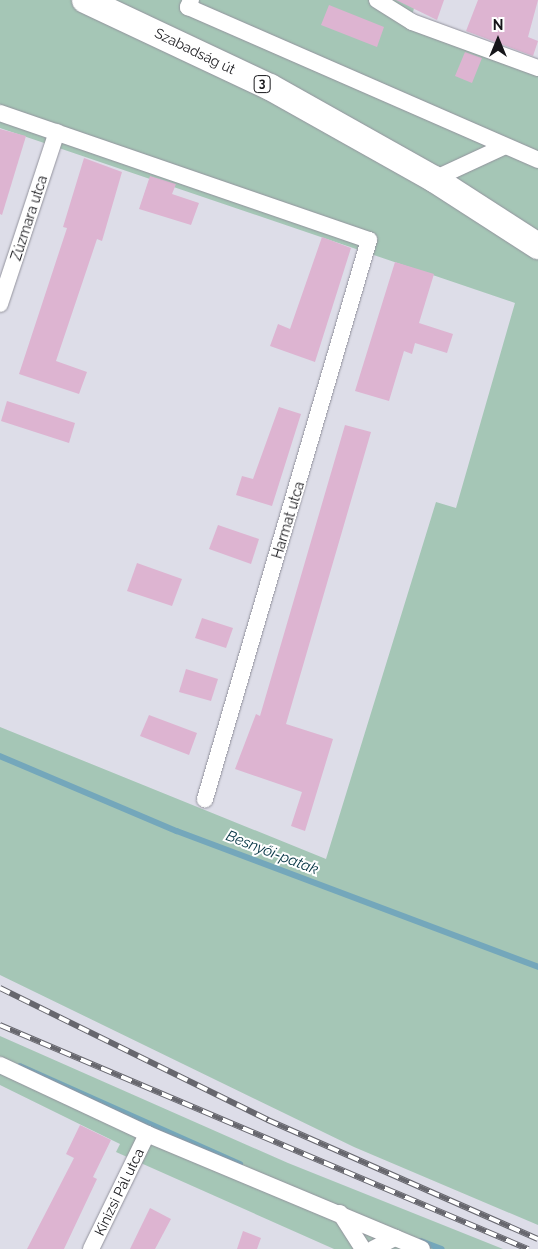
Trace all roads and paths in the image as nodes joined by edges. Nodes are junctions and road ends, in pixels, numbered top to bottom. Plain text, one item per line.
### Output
1 (85, 0) edge
2 (377, 0) edge
3 (189, 4) edge
4 (538, 68) edge
5 (0, 113) edge
6 (57, 132) junction
7 (505, 146) junction
8 (538, 160) edge
9 (434, 180) junction
10 (538, 246) edge
11 (0, 304) edge
12 (205, 799) dead end
13 (0, 1065) edge
14 (147, 1134) junction
15 (340, 1213) junction
16 (395, 1238) junction
17 (91, 1249) edge
18 (363, 1249) edge
19 (373, 1249) edge
20 (422, 1249) edge

1 - 9 main road, Szabadság út / 3
2 - 4 street
3 - 7 street
5 - 6 street
6 - 11 street, Zúzmara utca
6 - 12 street, Harmat utca
7 - 8 street
7 - 9 street
9 - 10 main road, Szabadság út / 3
13 - 14 street
14 - 15 street
14 - 17 street, Kinizsi Pál utca
15 - 16 street
15 - 18 street
16 - 19 street
16 - 20 street

